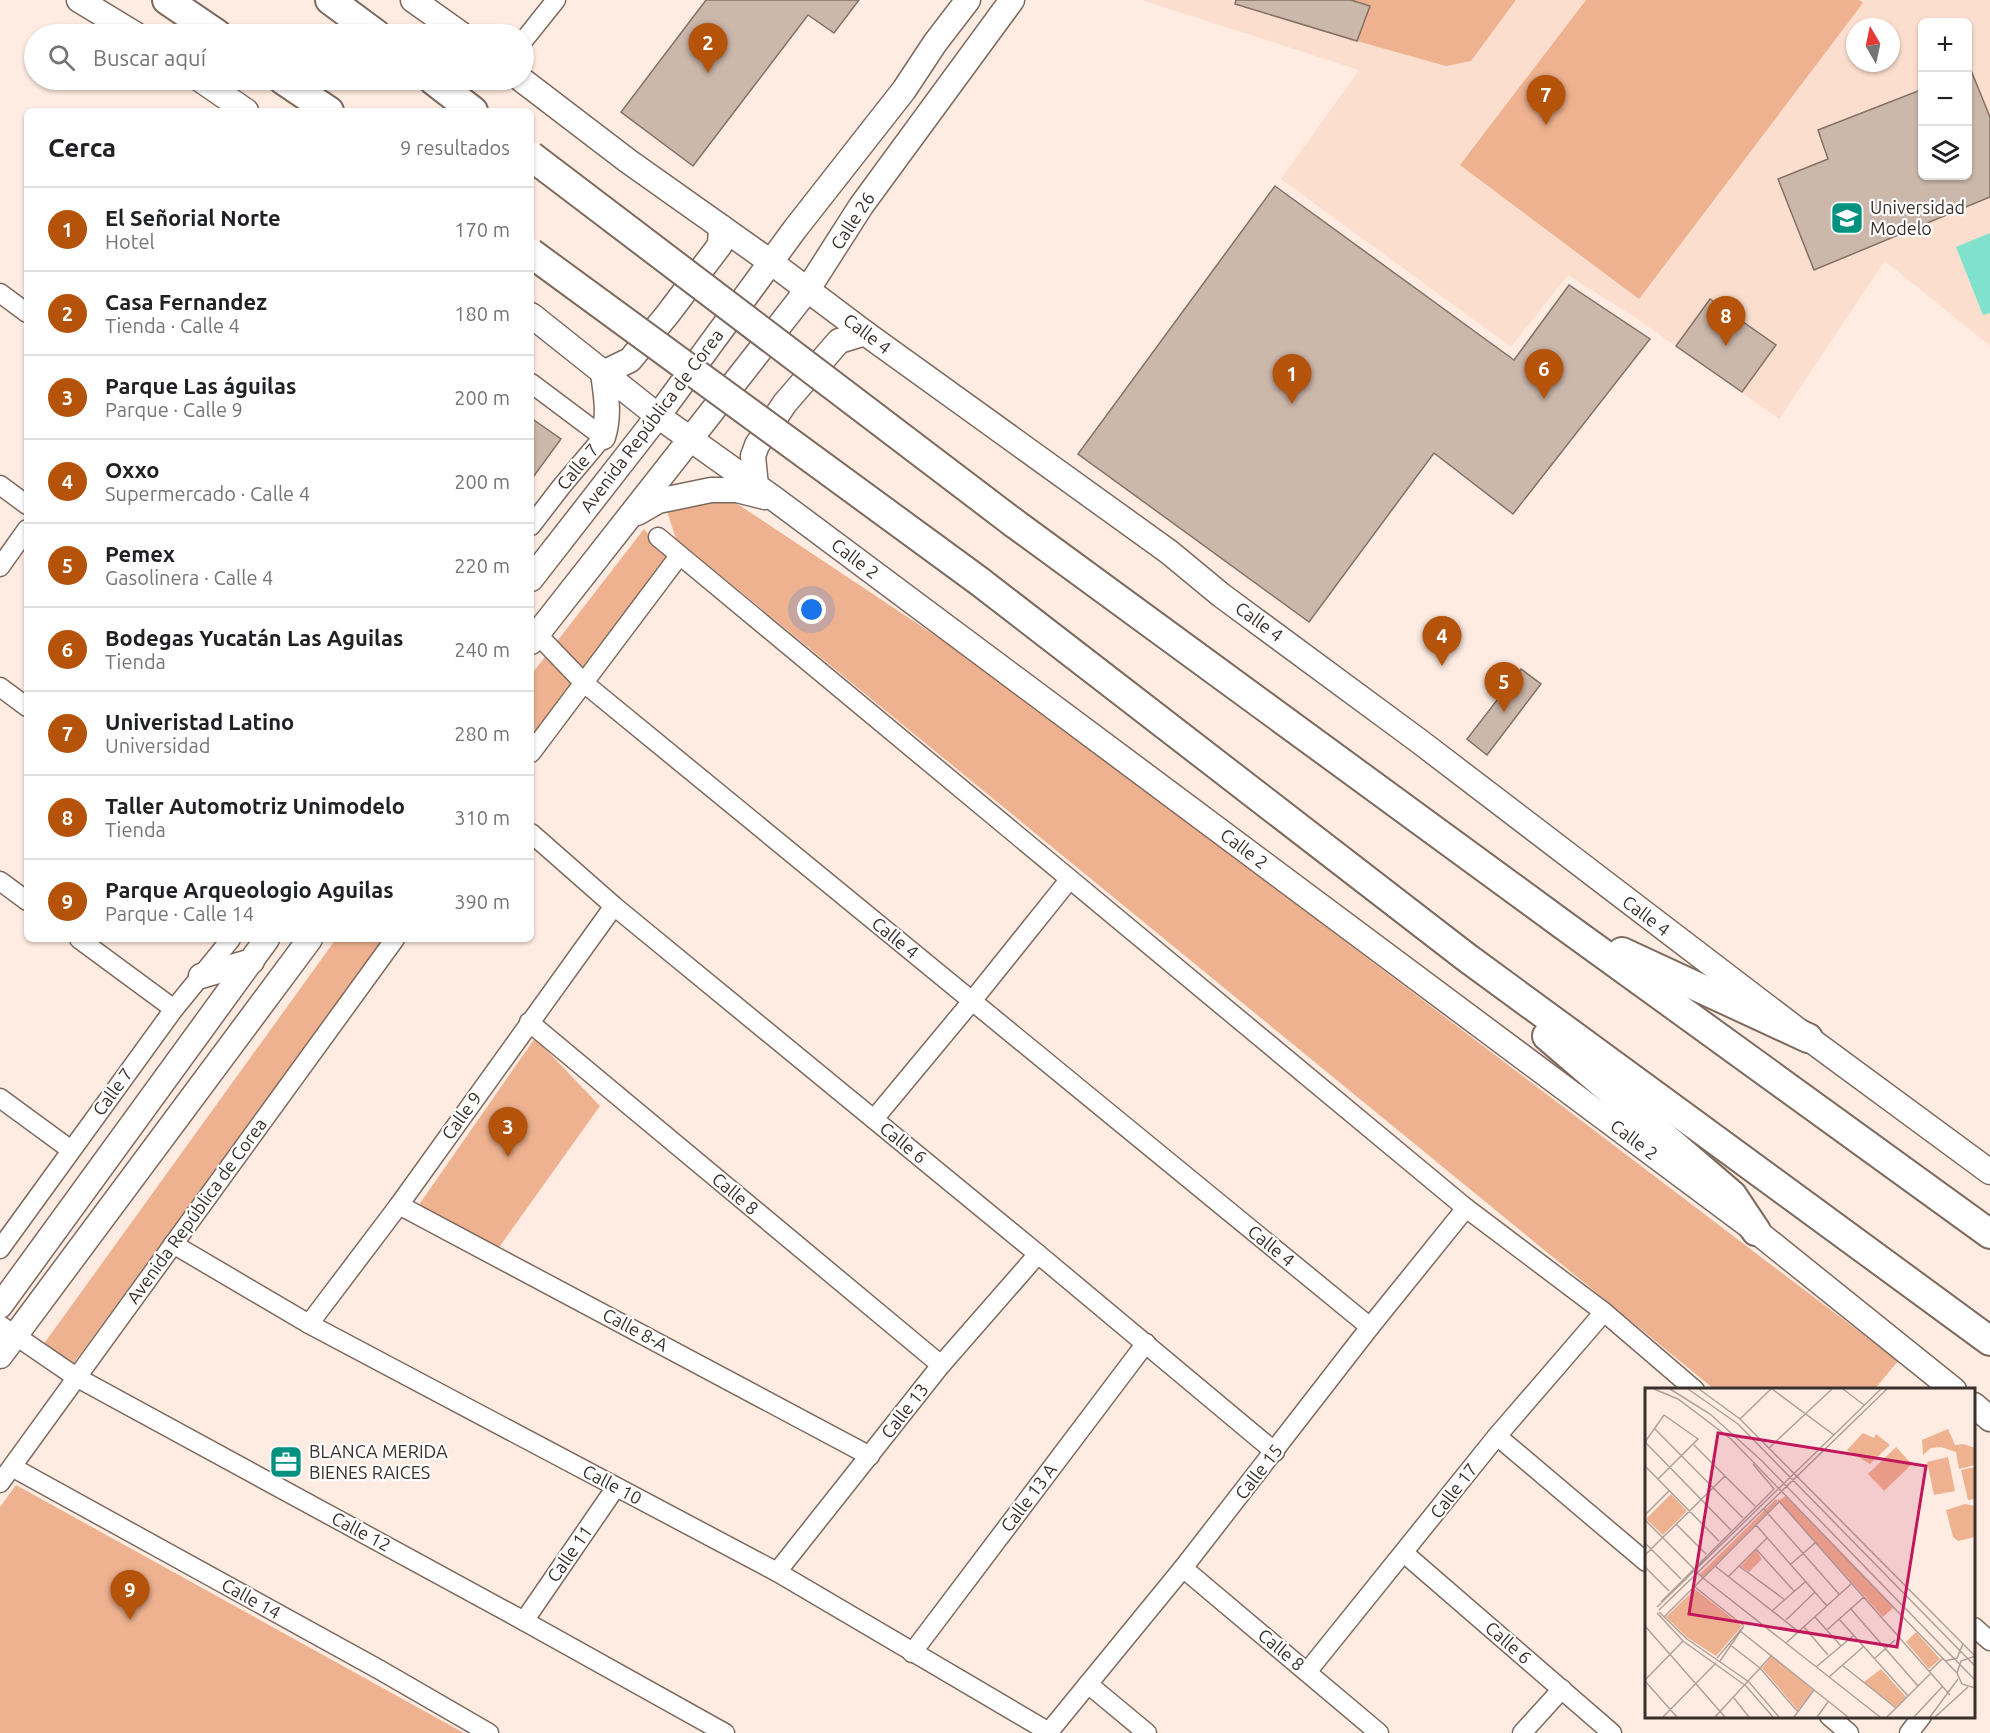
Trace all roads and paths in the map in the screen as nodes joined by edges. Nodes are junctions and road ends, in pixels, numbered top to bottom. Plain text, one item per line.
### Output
1 (79, 0) edge
2 (167, 0) edge
3 (330, 0) edge
4 (413, 0) edge
5 (556, 0) edge
6 (968, 0) edge
7 (1012, 0) edge
8 (119, 24) edge
9 (202, 24) edge
10 (362, 24) edge
11 (447, 24) edge
12 (534, 28) edge
13 (534, 89) edge
14 (216, 90) edge
15 (298, 90) edge
16 (446, 90) edge
17 (242, 108) edge
18 (325, 108) edge
19 (469, 108) edge
20 (534, 158) edge
21 (721, 227) junction
22 (534, 255) edge
23 (772, 263) junction
24 (808, 290) junction
25 (0, 294) edge
26 (24, 311) edge
27 (534, 317) edge
28 (866, 333) junction
29 (603, 373) junction
30 (534, 385) edge
31 (658, 416) junction
32 (603, 437) junction
33 (691, 439) junction
34 (0, 486) edge
35 (756, 486) junction
36 (776, 500) junction
37 (24, 503) edge
38 (627, 519) junction
39 (534, 522) edge
40 (24, 533) edge
41 (658, 537) dead end
42 (679, 556) junction
43 (538, 563) edge
44 (0, 567) edge
45 (534, 638) edge
46 (584, 683) junction
47 (0, 687) edge
48 (24, 704) edge
49 (534, 749) edge
50 (534, 836) edge
51 (1070, 880) junction
52 (0, 881) edge
53 (24, 899) edge
54 (614, 906) junction
55 (1562, 924) junction
56 (83, 942) edge
57 (229, 942) edge
58 (265, 942) edge
59 (308, 942) edge
60 (393, 942) edge
61 (1466, 957) junction
62 (252, 961) junction
63 (201, 976) junction
64 (972, 1001) junction
65 (174, 1009) junction
66 (529, 1022) junction
67 (1808, 1038) junction
68 (0, 1098) edge
69 (874, 1119) junction
70 (71, 1150) junction
71 (1990, 1172) edge
72 (399, 1205) junction
73 (1466, 1208) junction
74 (1756, 1231) junction
75 (1990, 1234) edge
76 (173, 1244) junction
77 (0, 1249) edge
78 (1038, 1254) junction
79 (0, 1306) edge
80 (1604, 1312) junction
81 (309, 1324) junction
82 (1370, 1327) junction
83 (8, 1330) edge
84 (1990, 1341) edge
85 (1146, 1343) junction
86 (0, 1356) edge
87 (941, 1365) junction
88 (76, 1377) junction
89 (1694, 1388) edge
90 (1953, 1388) edge
91 (1975, 1407) edge
92 (1990, 1419) edge
93 (1497, 1436) junction
94 (1275, 1452) junction
95 (870, 1456) junction
96 (12, 1467) junction
97 (0, 1483) edge
98 (616, 1487) junction
99 (1404, 1553) junction
100 (1645, 1560) edge
101 (1183, 1568) junction
102 (777, 1572) junction
103 (524, 1621) junction
104 (1975, 1628) edge
105 (1990, 1641) edge
106 (912, 1653) junction
107 (1308, 1672) junction
108 (1088, 1684) junction
109 (1562, 1689) junction
110 (1831, 1718) edge
111 (1920, 1718) edge
112 (489, 1733) edge
113 (725, 1733) edge
114 (1048, 1733) edge
115 (1147, 1733) edge
116 (1379, 1733) edge
117 (1522, 1733) edge
118 (1612, 1733) edge
119 (1849, 1733) edge
120 (1909, 1733) edge

1 - 8 main road
2 - 9 highway
3 - 10 highway
4 - 11 main road
5 - 12 street
6 - 23 main road
7 - 24 main road, Calle 26
13 - 21 main road, Calle 4
14 - 17 main road
15 - 18 highway
16 - 19 highway
20 - 55 highway, bridge
21 - 23 main road, Calle 4
21 - 29 main road
22 - 61 highway, bridge
23 - 24 main road, Calle 4
23 - 31 main road, Avenida República de Corea
24 - 28 main road, Calle 4
24 - 33 main road, Calle 26
25 - 26 street
27 - 29 main road, Calle 2
28 - 35 main road
28 - 67 main road, Calle 4
29 - 31 main road, Calle 2
29 - 32 main road
30 - 32 street
31 - 33 main road, Calle 2
31 - 43 main road, Avenida República de Corea
32 - 39 street, Calle 7
33 - 35 main road, Calle 2
33 - 38 main road
34 - 37 street
35 - 36 main road, Calle 2
36 - 38 main road
36 - 74 main road, Calle 2
38 - 45 main road
40 - 44 street
41 - 42 street
42 - 46 street
42 - 51 street
45 - 46 street, Calle 4
46 - 49 street
46 - 64 street, Calle 4
47 - 48 street
50 - 54 street, Calle 6
51 - 64 street
51 - 73 street
52 - 53 street
54 - 66 street, Calle 9
54 - 69 street, Calle 6
55 - 67 highway
55 - 75 highway
56 - 65 street
57 - 63 street, Calle 7
58 - 62 main road
59 - 83 main road
60 - 76 street, Avenida República de Corea
61 - 74 highway
61 - 84 highway
62 - 63 main road
62 - 79 main road
63 - 65 street, Calle 7
64 - 69 street
64 - 82 street, Calle 4
65 - 70 street, Calle 7
66 - 72 street, Calle 9
66 - 87 street, Calle 8
67 - 71 main road, Calle 4
68 - 70 street
69 - 78 street, Calle 6
70 - 77 street, Calle 7
72 - 81 street, Calle 9
72 - 95 street, Calle 8-A
73 - 80 street
73 - 82 street, Calle 15
74 - 90 main road, Calle 2
76 - 81 street, Calle 10
76 - 88 street, Avenida República de Corea
78 - 85 street, Calle 6
78 - 87 street, Calle 13
80 - 89 street
80 - 93 street, Calle 17
81 - 98 street, Calle 10
82 - 94 street, Calle 15
83 - 86 main road
83 - 88 street, Calle 12
85 - 94 street, Calle 6
85 - 106 street, Calle 13 A
87 - 95 street, Calle 13
88 - 96 street, Avenida República de Corea
88 - 103 street, Calle 12
91 - 92 main road
93 - 99 street, Calle 17
93 - 100 street
94 - 101 street, Calle 15
95 - 102 street, Calle 13
96 - 97 street, Avenida República de Corea
96 - 112 street, Calle 14
98 - 102 street, Calle 10
98 - 103 street, Calle 11
99 - 107 street, Calle 17
99 - 109 street, Calle 6
101 - 107 street, Calle 8
101 - 108 street, Calle 15
102 - 106 street, Calle 10
103 - 113 street, Calle 12
104 - 105 street
106 - 114 street, Calle 10
107 - 116 street, Calle 8
108 - 114 street, Calle 15
108 - 115 street
109 - 117 street
109 - 118 street, Calle 6
110 - 119 street
111 - 120 street

